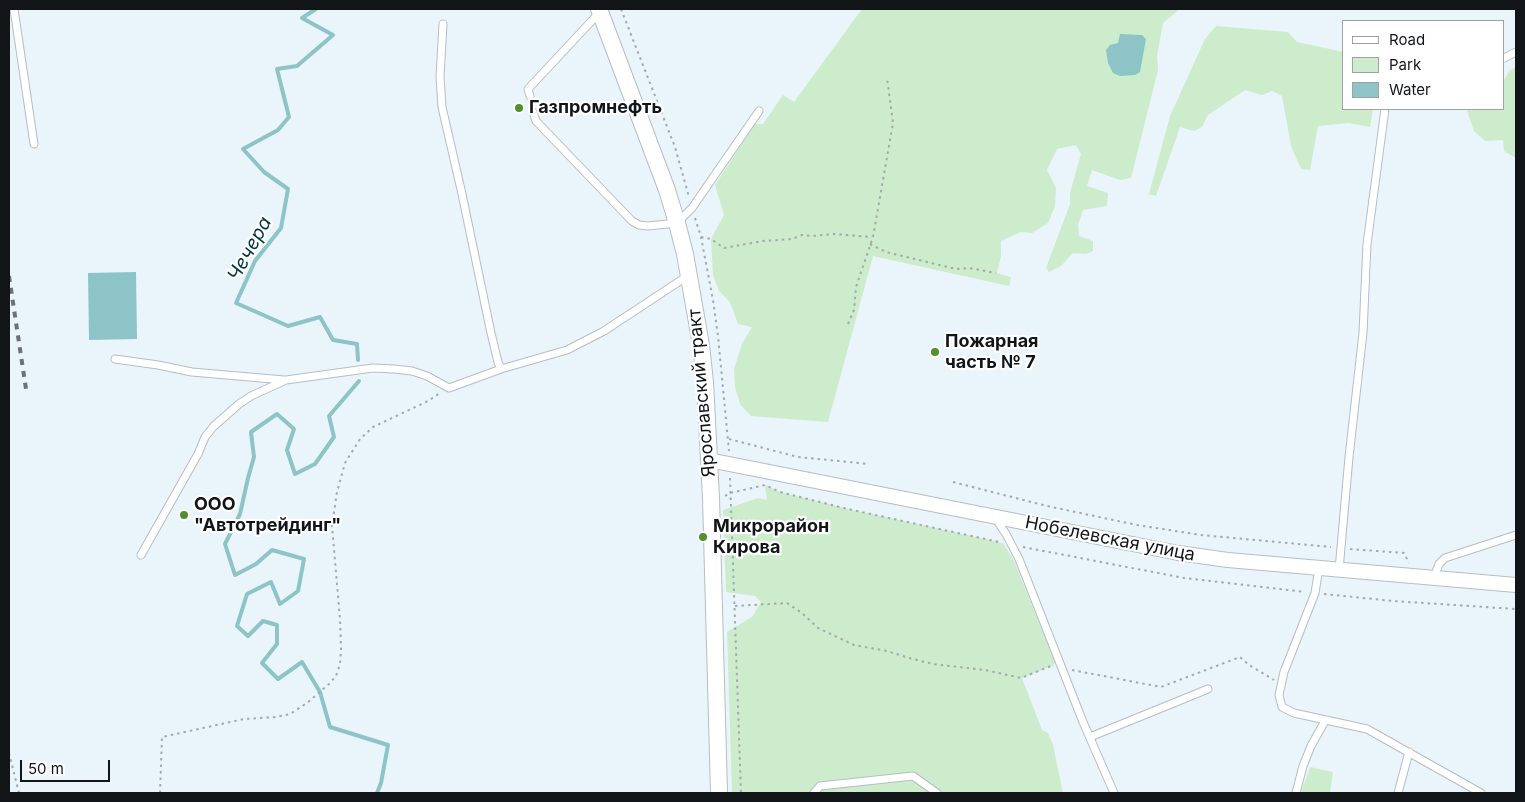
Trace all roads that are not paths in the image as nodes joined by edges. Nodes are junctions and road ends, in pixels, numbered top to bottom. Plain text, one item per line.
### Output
1 (14, 9) edge
2 (600, 10) edge
3 (443, 24) dead end
4 (530, 96) dead end
5 (1384, 110) edge
6 (534, 112) dead end
7 (759, 112) dead end
8 (34, 144) dead end
9 (677, 223) junction
10 (689, 275) junction
11 (115, 359) dead end
12 (502, 369) junction
13 (286, 380) junction
14 (709, 460) junction
15 (994, 516) junction
16 (1516, 534) edge
17 (141, 555) dead end
18 (1319, 568) junction
19 (1339, 570) junction
20 (1434, 577) junction
21 (1516, 585) edge
22 (1208, 688) dead end
23 (1325, 720) junction
24 (1090, 737) junction
25 (1409, 752) junction
26 (719, 793) edge
27 (814, 793) edge
28 (937, 793) edge
29 (1114, 793) edge
30 (1296, 793) edge
31 (1398, 793) edge
32 (1481, 793) edge

1 - 8 lane
2 - 4 lane
2 - 9 street, Ярославский тракт
3 - 12 lane
5 - 19 lane
6 - 9 lane
7 - 9 lane
9 - 10 street, Ярославский тракт
10 - 12 lane
10 - 14 street, Ярославский тракт
11 - 13 lane
12 - 13 lane
13 - 17 lane
14 - 15 street, Нобелевская улица
14 - 26 street, Ярославский тракт
15 - 18 street, Нобелевская улица
15 - 24 lane
16 - 20 lane
18 - 19 street, Нобелевская улица
18 - 23 lane
19 - 20 street, Нобелевская улица
20 - 21 street, Нобелевская улица
22 - 24 lane
23 - 25 lane
23 - 30 lane
24 - 29 lane
25 - 31 lane
25 - 32 lane
27 - 28 lane

